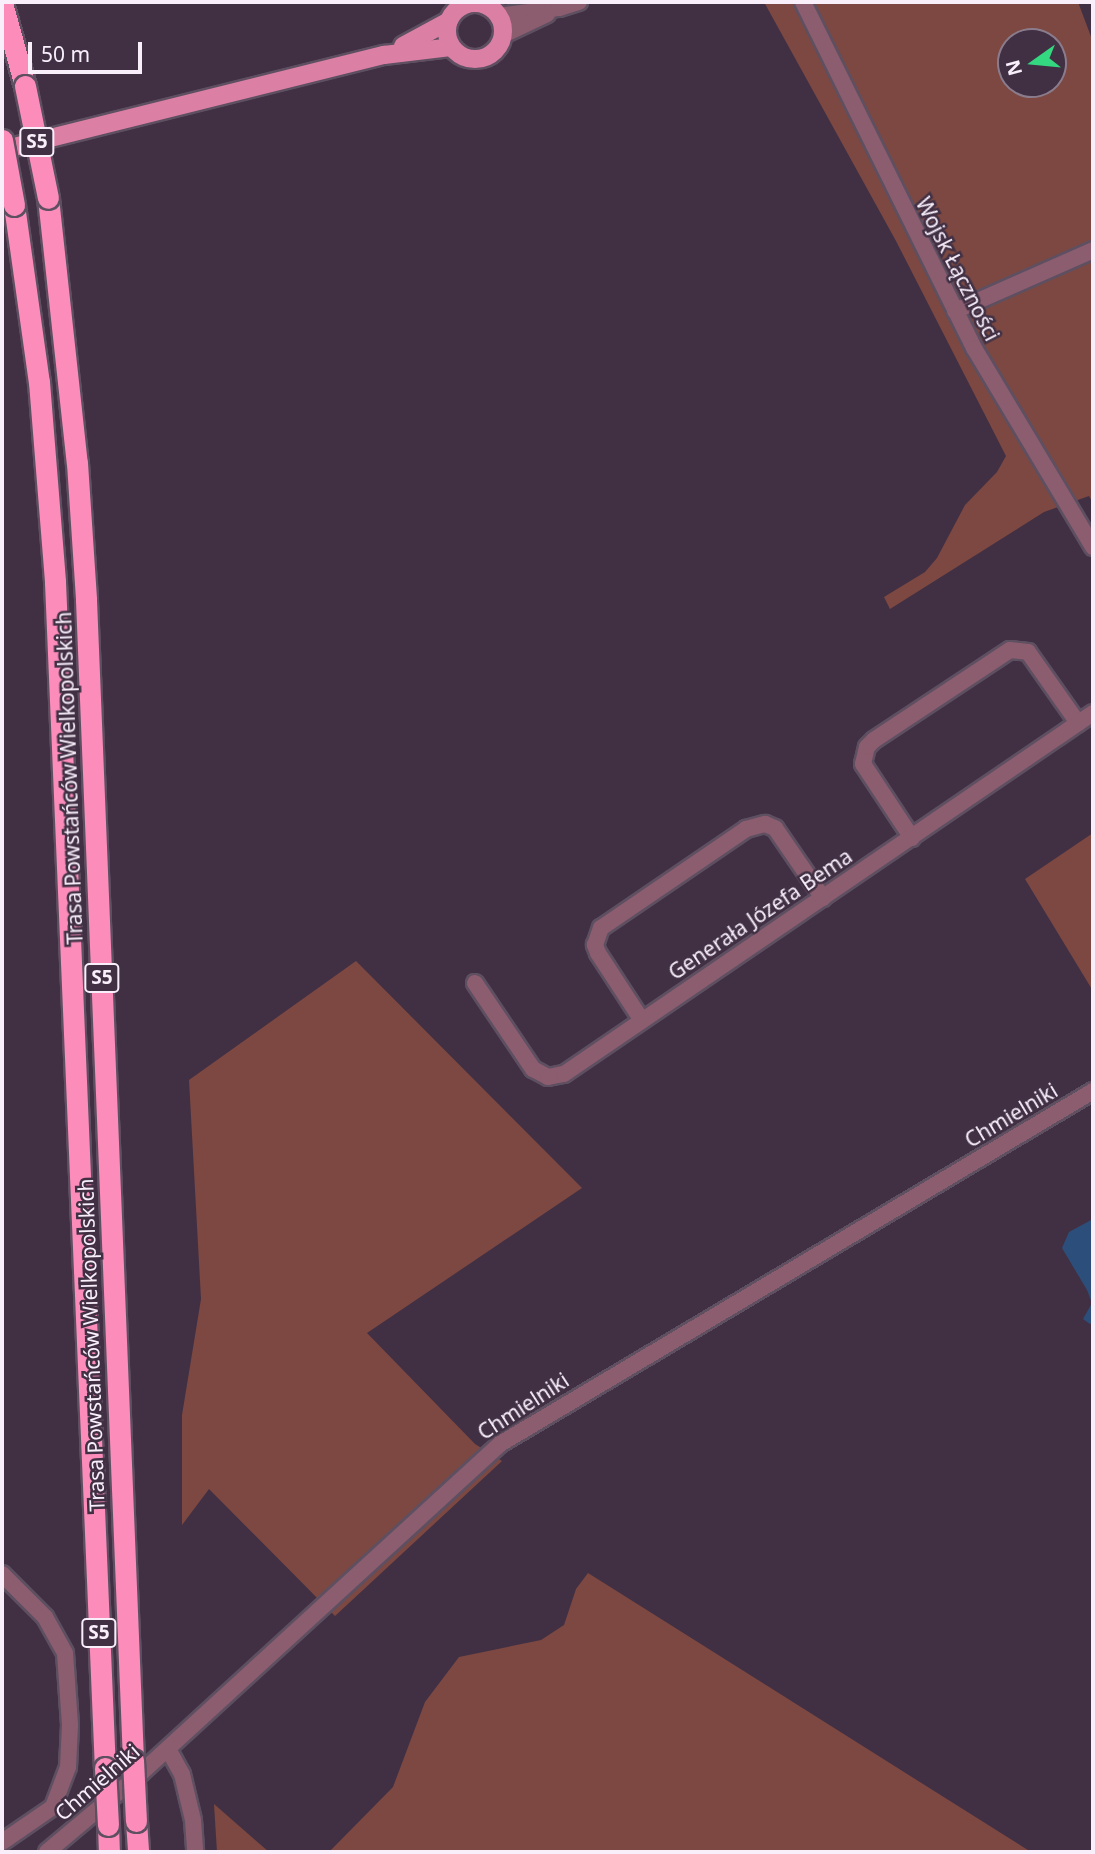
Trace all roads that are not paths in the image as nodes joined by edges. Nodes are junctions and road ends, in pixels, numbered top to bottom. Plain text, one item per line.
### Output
1 (2, 2) edge
2 (579, 2) edge
3 (803, 2) edge
4 (482, 3) edge
5 (461, 4) edge
6 (559, 8) junction
7 (498, 16) junction
8 (449, 21) junction
9 (503, 35) junction
10 (451, 47) junction
11 (384, 55) junction
12 (2, 140) edge
13 (2, 150) edge
14 (1093, 250) edge
15 (955, 311) junction
16 (1093, 547) edge
17 (1093, 713) edge
18 (1078, 723) junction
19 (912, 838) junction
20 (823, 898) junction
21 (475, 983) dead end
22 (641, 1019) junction
23 (1093, 1091) edge
24 (2, 1574) edge
25 (168, 1749) junction
26 (2, 1842) edge
27 (47, 1852) edge
28 (109, 1852) edge
29 (138, 1852) edge
30 (195, 1852) edge

1 - 29 highway, Trasa Powstańców Wielkopolskich / S5, bridge
2 - 6 street
3 - 15 street, Wojsk Łączności
4 - 5 main road
4 - 7 main road
5 - 8 main road
6 - 7 street
6 - 9 street
7 - 9 main road
8 - 10 main road
8 - 11 main road
9 - 10 main road
10 - 11 main road
11 - 13 main road
12 - 28 highway, Trasa Powstańców Wielkopolskich / S5, bridge
14 - 15 street
15 - 16 street, Wojsk Łączności
17 - 18 street, Generała Józefa Bema
18 - 19 street, Generała Józefa Bema
18 - 19 street
19 - 20 street, Generała Józefa Bema
20 - 22 street, Generała Józefa Bema
20 - 22 street
21 - 22 street, Generała Józefa Bema
23 - 25 street, Chmielniki
24 - 26 street
25 - 27 street, Chmielniki
25 - 30 street

